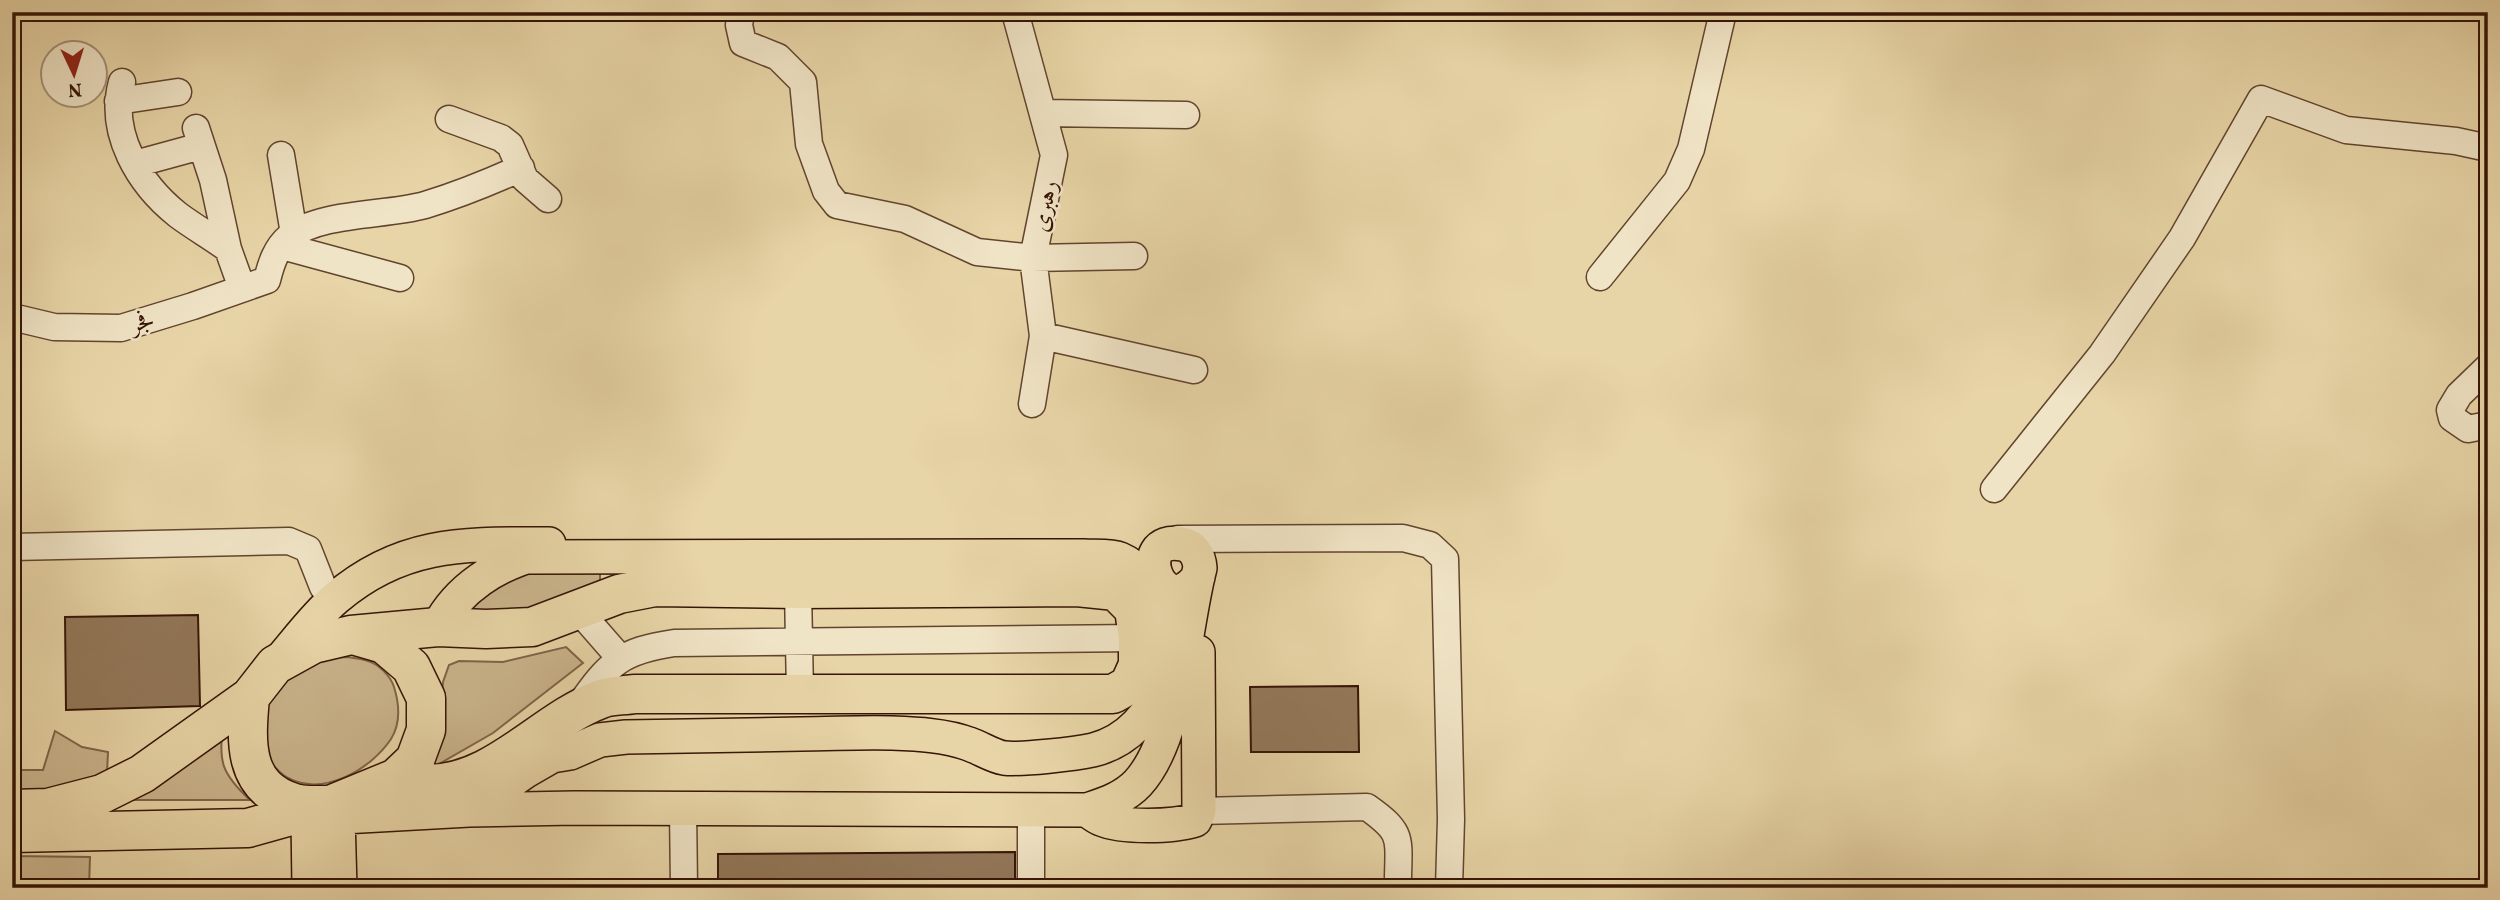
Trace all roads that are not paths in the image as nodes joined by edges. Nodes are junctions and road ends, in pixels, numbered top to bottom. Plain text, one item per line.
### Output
1 (741, 12) edge
2 (1015, 12) edge
3 (1723, 12) edge
4 (178, 92) dead end
5 (1043, 113) junction
6 (1186, 115) dead end
7 (449, 119) dead end
8 (2488, 148) edge
9 (281, 155) dead end
10 (135, 164) junction
11 (521, 168) junction
12 (548, 199) dead end
13 (288, 240) junction
14 (228, 249) junction
15 (1134, 256) dead end
16 (1033, 258) junction
17 (1600, 277) dead end
18 (400, 278) dead end
19 (242, 288) junction
20 (12, 317) edge
21 (1043, 336) junction
22 (2488, 367) edge
23 (1194, 370) dead end
24 (1032, 404) dead end
25 (2488, 425) edge
26 (1994, 489) dead end
27 (1178, 541) junction
28 (579, 543) junction
29 (12, 547) edge
30 (524, 557) junction
31 (1198, 577) junction
32 (798, 589) junction
33 (335, 599) junction
34 (579, 611) junction
35 (438, 627) junction
36 (351, 635) junction
37 (1138, 638) junction
38 (799, 642) junction
39 (620, 658) junction
40 (275, 665) junction
41 (800, 694) junction
42 (250, 697) junction
43 (574, 713) junction
44 (570, 753) junction
45 (1003, 758) junction
46 (396, 779) junction
47 (12, 808) edge
48 (575, 808) junction
49 (683, 808) junction
50 (1017, 809) junction
51 (469, 810) junction
52 (1087, 810) junction
53 (1199, 811) junction
54 (314, 816) junction
55 (12, 833) edge
56 (1398, 877) dead end
57 (309, 888) edge
58 (340, 888) edge
59 (684, 888) edge
60 (1031, 888) edge
61 (1449, 888) edge

1 - 16 street
2 - 5 street, رهبری
3 - 17 street
4 - 10 street
5 - 6 street
5 - 16 street, رهبری
7 - 11 street
8 - 26 street
9 - 13 street
10 - 14 street
10 - 14 street
11 - 12 street
11 - 13 street
13 - 18 street
13 - 19 street, فجر
14 - 19 street
15 - 16 street
16 - 21 street, رهبری
19 - 20 street, فجر
21 - 23 street
21 - 24 street, رهبری
22 - 25 street
27 - 28 main road
27 - 31 main road
27 - 61 street
28 - 30 main road
28 - 33 main road
29 - 33 street
30 - 35 main road
30 - 45 main road
31 - 52 main road
31 - 53 main road
32 - 34 highway
32 - 37 highway
32 - 38 street
33 - 40 main road
34 - 35 highway
34 - 39 street
35 - 36 highway
36 - 40 highway
36 - 46 highway
37 - 38 street
37 - 41 highway
38 - 39 street
38 - 41 street
39 - 43 street
40 - 42 highway
41 - 43 highway
42 - 47 highway
42 - 54 highway
43 - 46 highway
44 - 45 main road
44 - 48 main road
44 - 51 main road
45 - 50 main road
46 - 54 highway
48 - 49 main road
48 - 51 main road
49 - 50 main road
49 - 59 street
50 - 52 main road
50 - 60 street
51 - 54 main road
52 - 53 main road
53 - 56 street
54 - 55 highway
54 - 57 main road
54 - 58 main road

